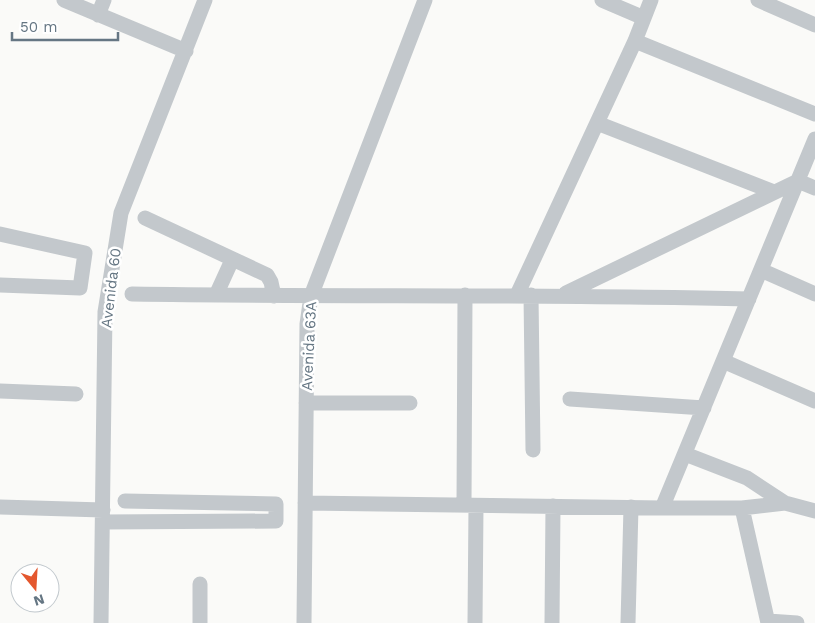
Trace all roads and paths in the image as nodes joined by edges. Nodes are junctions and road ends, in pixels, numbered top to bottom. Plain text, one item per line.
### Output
1 (64, 0) edge
2 (104, 0) edge
3 (205, 0) edge
4 (425, 0) edge
5 (602, 0) edge
6 (651, 0) edge
7 (761, 0) edge
8 (98, 15) junction
9 (644, 18) junction
10 (815, 25) edge
11 (634, 42) junction
12 (186, 51) junction
13 (815, 114) edge
14 (597, 123) junction
15 (815, 139) edge
16 (798, 181) junction
17 (815, 188) edge
18 (774, 192) junction
19 (145, 218) dead end
20 (0, 234) edge
21 (232, 260) junction
22 (761, 270) junction
23 (0, 285) edge
24 (132, 294) dead end
25 (563, 294) junction
26 (815, 294) edge
27 (216, 295) junction
28 (465, 295) junction
29 (524, 295) junction
30 (274, 296) junction
31 (311, 296) junction
32 (749, 299) junction
33 (723, 362) junction
34 (0, 391) edge
35 (76, 394) dead end
36 (570, 399) dead end
37 (815, 402) edge
38 (306, 403) junction
39 (410, 403) dead end
40 (704, 408) junction
41 (533, 450) dead end
42 (685, 454) junction
43 (124, 501) dead end
44 (305, 503) junction
45 (785, 503) junction
46 (470, 506) junction
47 (553, 506) junction
48 (0, 507) edge
49 (631, 507) junction
50 (662, 508) junction
51 (742, 508) junction
52 (815, 511) edge
53 (103, 516) junction
54 (200, 584) dead end
55 (768, 622) edge
56 (101, 623) edge
57 (200, 623) edge
58 (304, 623) edge
59 (475, 623) edge
60 (552, 623) edge
61 (628, 623) edge
62 (797, 623) edge

1 - 8 street
2 - 8 street
3 - 12 street, Avenida 60
4 - 31 street, Avenida 63A
5 - 9 street
6 - 9 street
7 - 10 street
8 - 12 street
9 - 11 street
11 - 13 street
11 - 14 street
12 - 53 street, Avenida 60
14 - 18 street
14 - 29 street
15 - 16 street
16 - 17 street
16 - 18 street
16 - 22 street
18 - 25 street
19 - 21 street
20 - 23 street
21 - 27 street
21 - 30 street
22 - 26 street
22 - 32 street
24 - 27 street
25 - 29 street
25 - 32 street
27 - 30 street
28 - 29 street
28 - 31 street
28 - 46 street
29 - 41 street
30 - 31 street
31 - 38 street, Avenida 63A
32 - 33 street
33 - 37 street
33 - 40 street
34 - 35 street
36 - 40 street
38 - 39 street
38 - 44 street, Avenida 63A
40 - 42 street
42 - 45 street
42 - 50 street
43 - 53 street
44 - 46 street
44 - 58 street, Avenida 63A
45 - 51 street
45 - 52 street
46 - 47 street
46 - 59 street
47 - 49 street
47 - 60 street
48 - 53 street
49 - 50 street
49 - 61 street
50 - 51 street
51 - 55 street
53 - 56 street, Avenida 60
54 - 57 street
55 - 62 street

